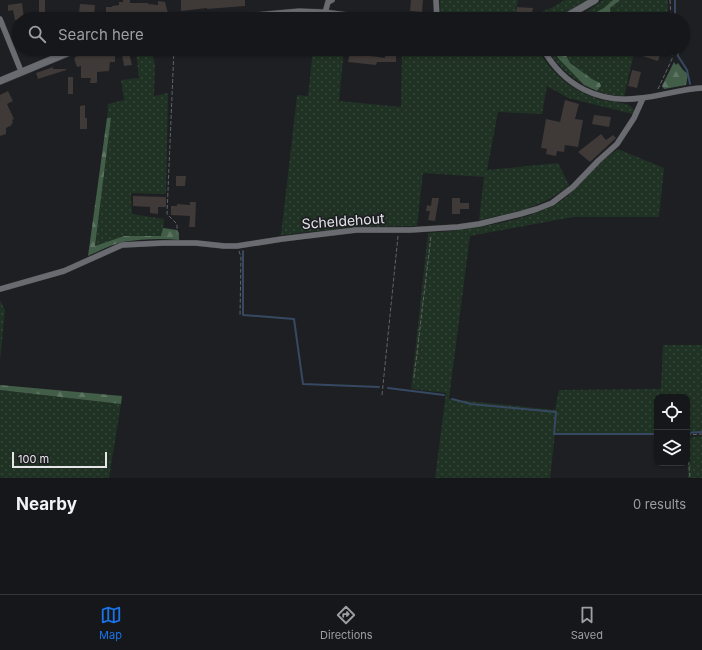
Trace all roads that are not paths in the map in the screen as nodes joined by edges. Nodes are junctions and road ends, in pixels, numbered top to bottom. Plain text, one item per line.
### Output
1 (332, 0) edge
2 (436, 0) edge
3 (595, 0) edge
4 (325, 12) edge
5 (437, 12) edge
6 (575, 12) edge
7 (0, 19) edge
8 (12, 49) edge
9 (15, 56) edge
10 (59, 56) edge
11 (547, 56) edge
12 (21, 71) junction
13 (0, 81) edge
14 (702, 88) edge
15 (643, 98) junction
16 (0, 289) edge

1 - 4 street
2 - 5 street
3 - 6 street
7 - 8 street
9 - 12 street
10 - 12 street
11 - 15 street
12 - 13 street
14 - 15 street
15 - 16 street, Scheldehout

